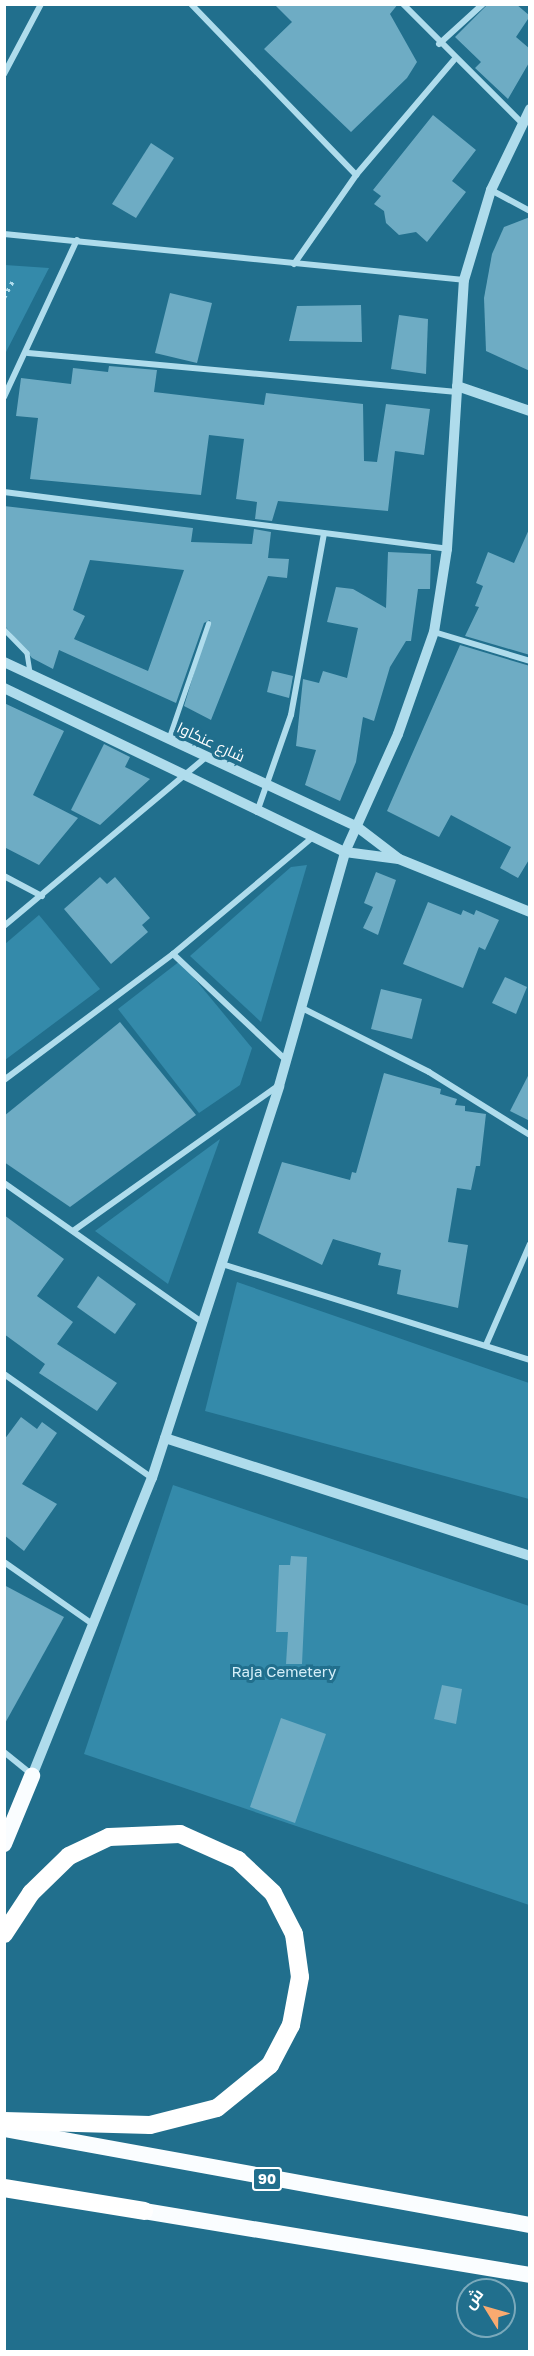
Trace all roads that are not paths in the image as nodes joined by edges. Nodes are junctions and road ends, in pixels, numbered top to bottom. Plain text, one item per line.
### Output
1 (41, 4) edge
2 (190, 4) edge
3 (403, 4) edge
4 (483, 4) edge
5 (439, 44) junction
6 (454, 60) junction
7 (4, 74) edge
8 (530, 109) edge
9 (522, 123) junction
10 (356, 175) junction
11 (491, 190) junction
12 (530, 211) edge
13 (4, 234) edge
14 (77, 240) junction
15 (294, 264) junction
16 (464, 280) junction
17 (28, 353) junction
18 (457, 389) junction
19 (4, 397) edge
20 (530, 411) edge
21 (4, 492) edge
22 (324, 534) junction
23 (447, 549) junction
24 (208, 624) dead end
25 (4, 629) edge
26 (434, 632) junction
27 (530, 661) edge
28 (4, 662) edge
29 (30, 674) junction
30 (4, 688) edge
31 (168, 740) junction
32 (206, 757) junction
33 (184, 779) junction
34 (267, 785) junction
35 (257, 812) junction
36 (356, 826) junction
37 (313, 837) junction
38 (345, 852) junction
39 (399, 859) junction
40 (4, 876) edge
41 (42, 896) junction
42 (530, 912) edge
43 (4, 926) edge
44 (173, 954) junction
45 (300, 1006) junction
46 (285, 1059) junction
47 (4, 1080) edge
48 (279, 1086) junction
49 (530, 1135) edge
50 (4, 1183) edge
51 (73, 1231) junction
52 (530, 1244) edge
53 (222, 1264) junction
54 (202, 1322) junction
55 (486, 1346) junction
56 (530, 1360) edge
57 (4, 1374) edge
58 (165, 1438) junction
59 (152, 1478) junction
60 (530, 1556) edge
61 (4, 1562) edge
62 (94, 1625) junction
63 (4, 1752) edge
64 (12, 1758) junction
65 (4, 1762) edge
66 (33, 1776) junction
67 (4, 1844) edge
68 (4, 1934) edge
69 (4, 2121) edge
70 (4, 2129) edge
71 (4, 2187) edge
72 (144, 2211) joint
73 (530, 2225) edge
74 (530, 2275) edge

1 - 7 street
2 - 10 street
3 - 5 street
4 - 5 street
5 - 6 street
6 - 9 street
6 - 10 street
8 - 9 street
9 - 11 street
10 - 15 street
11 - 12 street
11 - 16 street
13 - 14 street
14 - 15 street
14 - 17 street
15 - 16 street
16 - 18 street
17 - 18 street
17 - 19 street
18 - 20 street
18 - 23 street
21 - 22 street
22 - 23 street
22 - 34 street
23 - 26 street
24 - 31 lane
25 - 29 lane
26 - 27 street
26 - 36 street
28 - 29 street, شارع عنكاوا
29 - 31 street, شارع عنكاوا
30 - 33 street, شارع عنكاوا
31 - 32 street, شارع عنكاوا
32 - 33 street
32 - 34 street, شارع عنكاوا
33 - 35 street, شارع عنكاوا
33 - 41 street
34 - 35 street
34 - 36 street, شارع عنكاوا
35 - 37 street, شارع عنكاوا
36 - 38 street
36 - 39 street, شارع عنكاوا
37 - 38 street, شارع عنكاوا
37 - 44 street
38 - 39 street, شارع عنكاوا
38 - 45 street
39 - 42 street, شارع عنكاوا
40 - 41 street
41 - 43 street
44 - 46 street
44 - 47 street
45 - 46 street
45 - 49 street
46 - 48 street
48 - 51 street
48 - 53 street
50 - 51 street
51 - 54 street
52 - 55 street
53 - 54 street
53 - 55 street
54 - 58 street
55 - 56 street
57 - 59 street
58 - 59 street
58 - 60 street
59 - 62 street
61 - 62 street
62 - 66 street
63 - 64 street
64 - 65 lane
64 - 66 street
66 - 67 highway
68 - 69 highway
70 - 73 highway, 90
71 - 72 highway
72 - 74 highway

